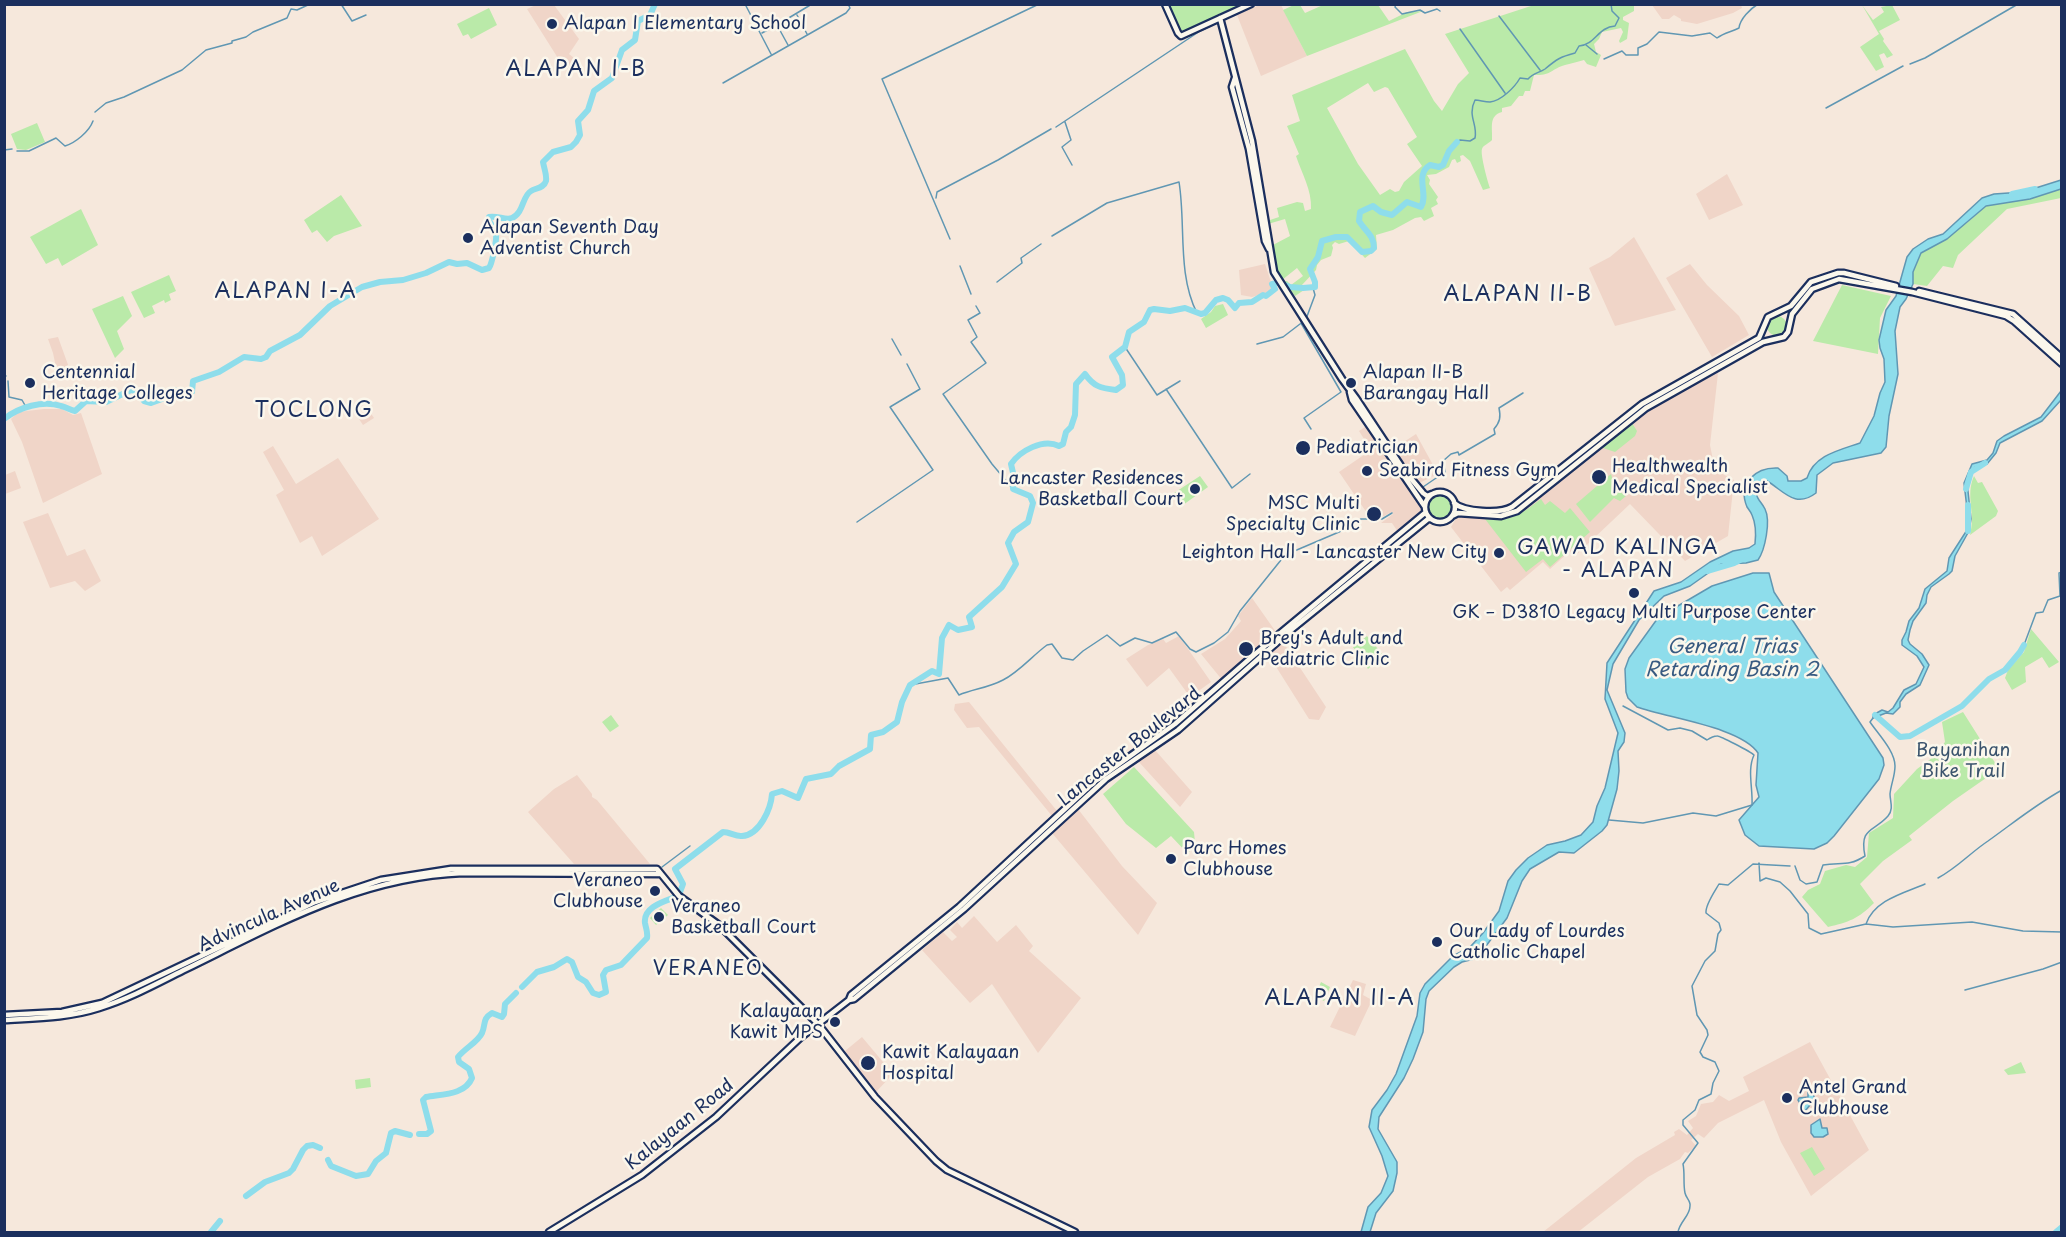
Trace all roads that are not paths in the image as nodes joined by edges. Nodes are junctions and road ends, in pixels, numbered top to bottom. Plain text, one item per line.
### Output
1 (1165, 4) edge
2 (1251, 4) edge
3 (1220, 18) junction
4 (1892, 287) junction
5 (1961, 303) junction
6 (1774, 314) junction
7 (1789, 325) junction
8 (1764, 327) junction
9 (1775, 339) junction
10 (2061, 358) edge
11 (2061, 364) edge
12 (1350, 389) junction
13 (1432, 495) junction
14 (1454, 503) junction
15 (1425, 510) junction
16 (1452, 516) junction
17 (1431, 519) junction
18 (1203, 704) junction
19 (571, 871) junction
20 (661, 874) junction
21 (338, 895) junction
22 (4, 1015) edge
23 (4, 1020) edge
24 (818, 1024) junction
25 (549, 1233) edge
26 (1075, 1233) edge

1 - 3 main road
2 - 3 main road
3 - 12 main road
4 - 5 main road
4 - 6 main road
4 - 7 main road
5 - 10 main road
5 - 11 main road
6 - 7 main road
6 - 8 main road
7 - 9 main road
8 - 9 main road
8 - 14 main road
9 - 16 main road
12 - 13 main road
12 - 15 main road
13 - 14 main road
13 - 15 main road
14 - 16 main road
15 - 17 main road
15 - 18 main road, Lancaster Boulevard
16 - 17 main road
17 - 18 main road, Lancaster Boulevard
18 - 24 main road, Lancaster Boulevard
19 - 20 main road, Advincula Avenue
19 - 20 main road, Advincula Avenue
19 - 21 main road, Advincula Avenue
20 - 24 main road
21 - 22 main road, Advincula Avenue
21 - 23 main road, Advincula Avenue
24 - 25 main road, Kalayaan Road
24 - 26 main road

